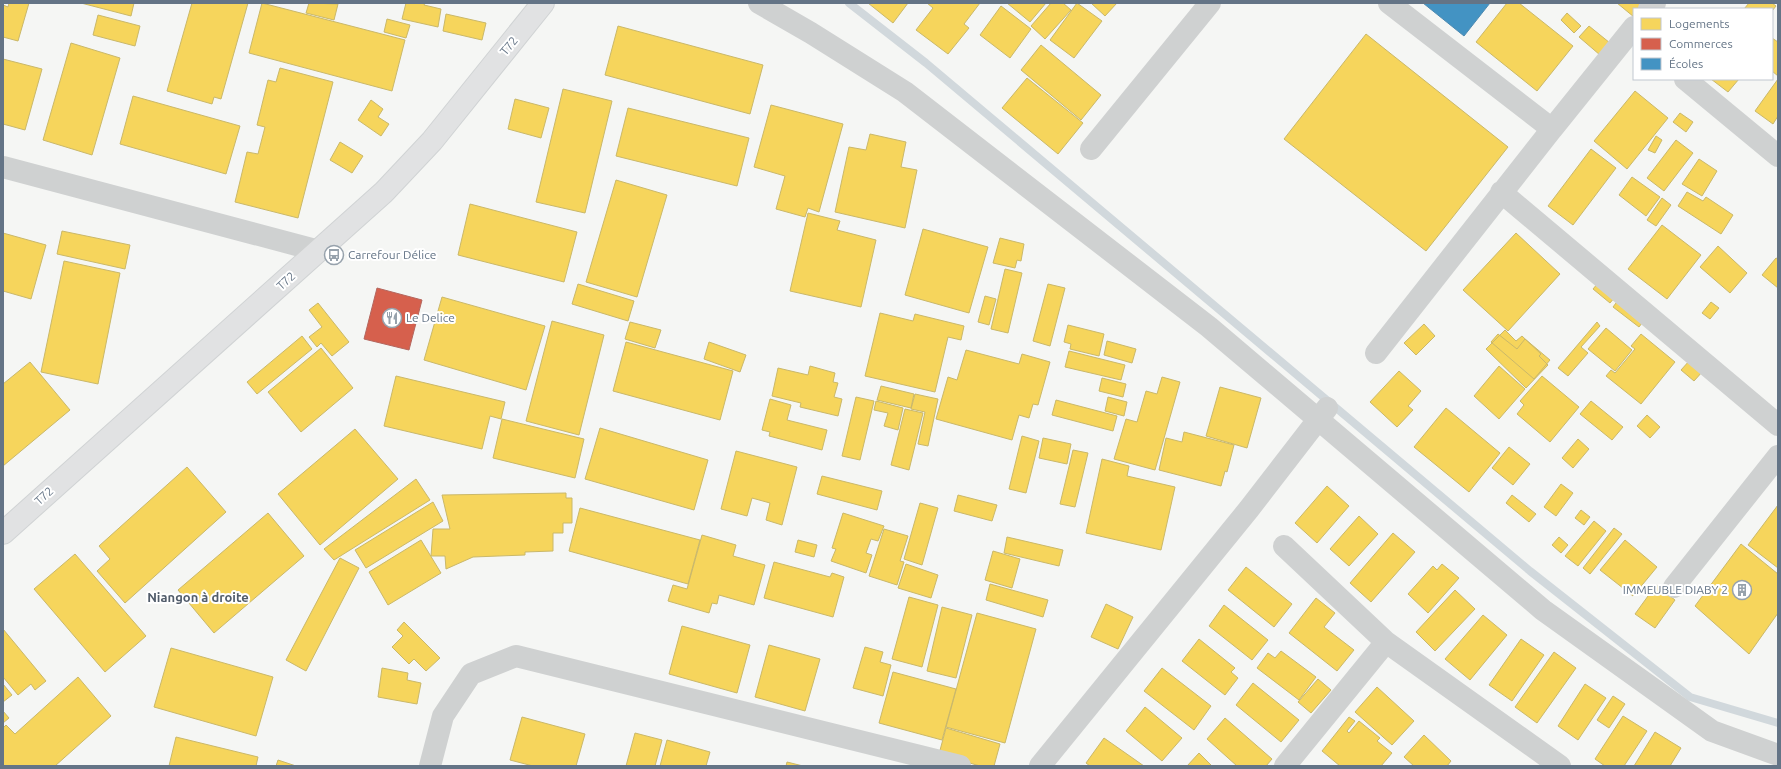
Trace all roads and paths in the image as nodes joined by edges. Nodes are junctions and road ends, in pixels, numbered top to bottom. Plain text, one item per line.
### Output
1 (544, 3) edge
2 (759, 3) edge
3 (1210, 3) edge
4 (1389, 3) edge
5 (1632, 32) edge
6 (1687, 80) edge
7 (1552, 128) junction
8 (1091, 149) dead end
9 (1778, 156) edge
10 (3, 168) edge
11 (1501, 192) junction
12 (320, 251) junction
13 (1376, 352) dead end
14 (1323, 413) junction
15 (1778, 425) edge
16 (1778, 456) edge
17 (3, 533) edge
18 (1284, 546) dead end
19 (1674, 587) dead end
20 (1386, 642) junction
21 (1778, 755) edge
22 (430, 766) edge
23 (960, 766) edge
24 (1040, 766) edge
25 (1286, 766) edge
26 (1560, 766) edge

1 - 12 street, T72
2 - 14 street
3 - 8 street
4 - 7 street
5 - 7 street
6 - 9 street
7 - 11 street
10 - 12 street
11 - 13 street
11 - 15 street
12 - 17 street, T72
14 - 21 street
14 - 24 street
16 - 19 street
18 - 20 street
20 - 25 street
20 - 26 street
22 - 23 street

